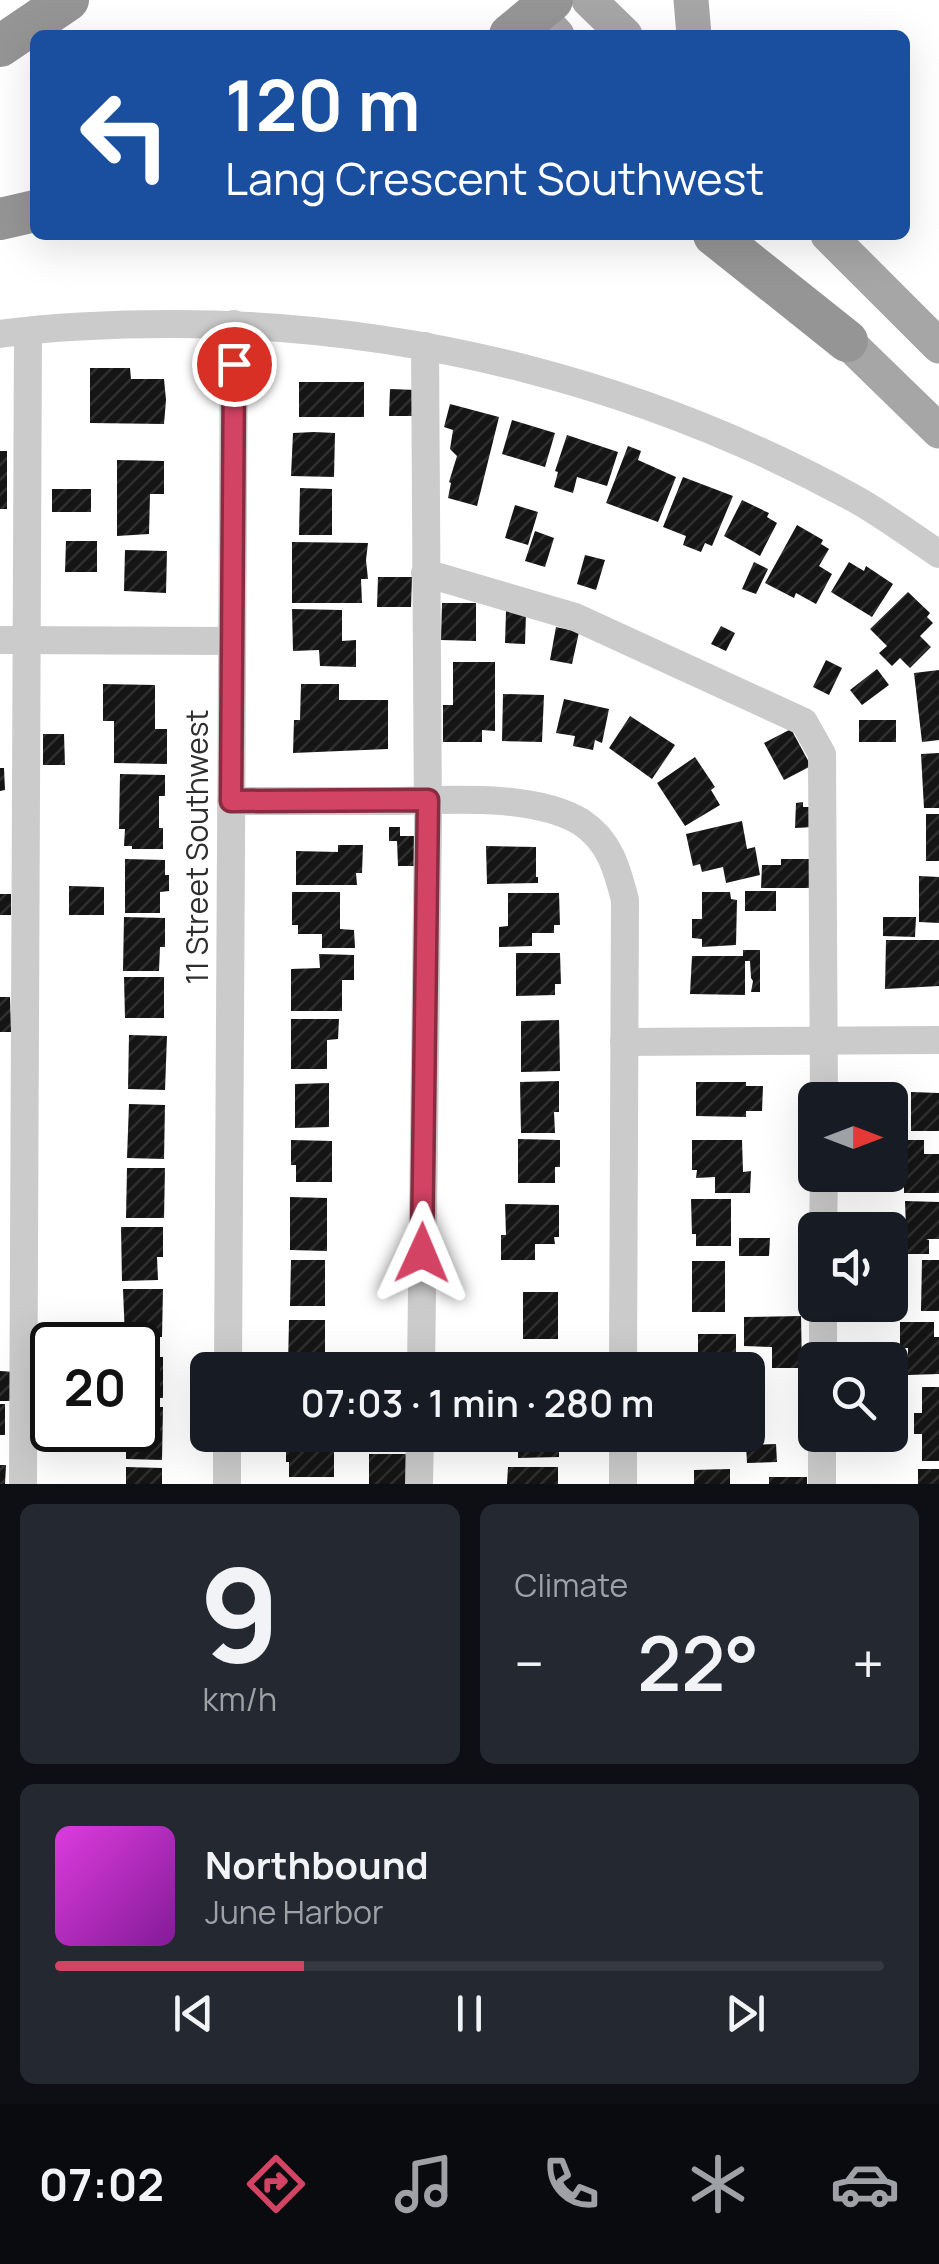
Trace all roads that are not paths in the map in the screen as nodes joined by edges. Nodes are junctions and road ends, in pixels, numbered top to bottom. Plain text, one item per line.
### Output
1 (68, 0) edge
2 (589, 0) edge
3 (691, 0) edge
4 (619, 30) edge
5 (694, 30) edge
6 (0, 46) edge
7 (30, 212) edge
8 (0, 219) edge
9 (720, 240) edge
10 (747, 240) edge
11 (836, 240) edge
12 (234, 324) junction
13 (14, 332) edge
14 (847, 341) junction
15 (425, 346) junction
16 (939, 346) edge
17 (939, 431) edge
18 (939, 554) edge
19 (425, 573) junction
20 (13, 640) edge
21 (232, 641) junction
22 (428, 800) junction
23 (231, 801) junction
24 (939, 1040) edge
25 (825, 1041) junction
26 (624, 1042) junction
27 (824, 1082) edge
28 (228, 1352) edge
29 (420, 1352) edge
30 (623, 1352) edge
31 (228, 1452) edge
32 (420, 1452) edge
33 (623, 1452) edge
34 (822, 1452) edge
35 (23, 1484) edge
36 (227, 1484) edge
37 (419, 1484) edge
38 (623, 1484) edge
39 (822, 1484) edge

1 - 6 highway
2 - 4 main road
3 - 5 main road
7 - 8 highway
9 - 14 highway
10 - 14 main road
11 - 16 main road
12 - 13 street
12 - 15 street
12 - 21 street, 11 Street Southwest
13 - 20 street
14 - 17 main road
15 - 18 street
15 - 19 street
19 - 22 street
19 - 25 street
20 - 21 street
20 - 35 street
21 - 23 street, 11 Street Southwest
22 - 23 street
22 - 26 street
22 - 29 street
23 - 28 street, 11 Street Southwest
24 - 25 street
25 - 26 street
25 - 27 street
26 - 30 street
31 - 36 street
32 - 37 street
33 - 38 street
34 - 39 street

